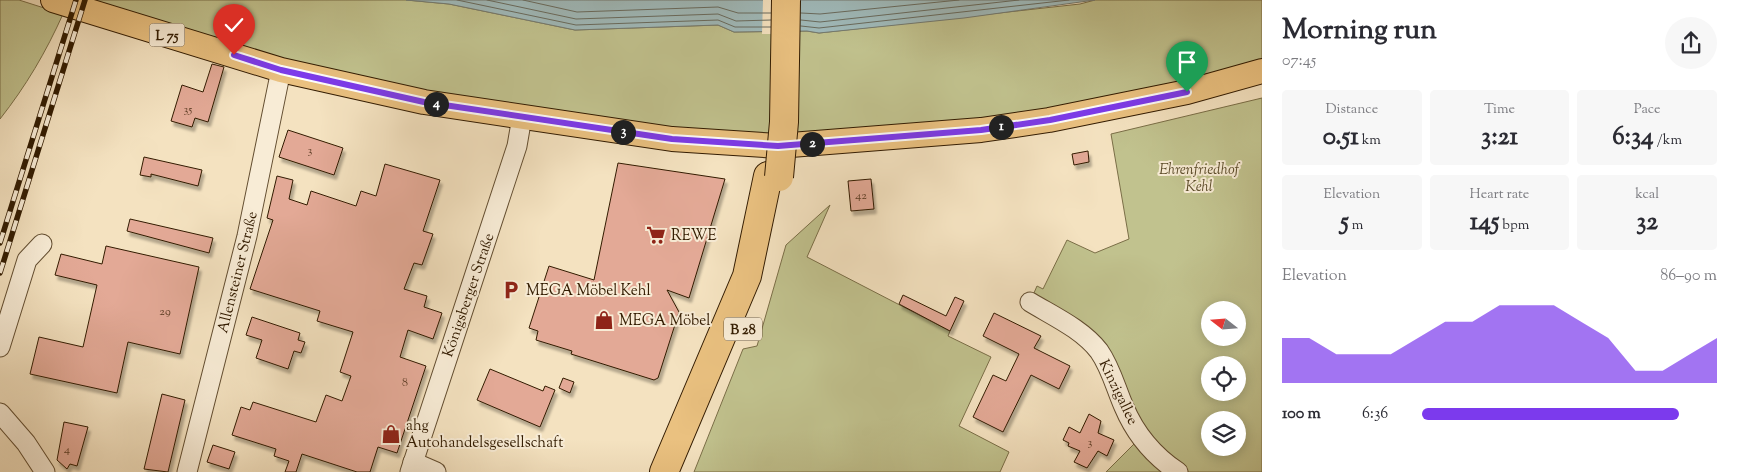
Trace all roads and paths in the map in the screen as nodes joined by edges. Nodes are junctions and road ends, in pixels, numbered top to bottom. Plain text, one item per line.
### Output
1 (53, 0) edge
2 (774, 0) edge
3 (786, 0) edge
4 (281, 70) junction
5 (1262, 70) edge
6 (522, 117) junction
7 (773, 176) junction
8 (42, 244) dead end
9 (1030, 302) dead end
10 (0, 347) edge
11 (0, 413) edge
12 (411, 467) edge
13 (45, 472) edge
14 (187, 472) edge
15 (436, 472) edge
16 (664, 472) edge
17 (680, 472) edge
18 (1178, 472) edge

1 - 4 main road, L 75
2 - 7 highway, B 28
3 - 7 highway, B 28, bridge
4 - 6 main road, L 75
4 - 14 street, Allensteiner Straße
5 - 6 main road, L 75
6 - 12 street, Königsberger Straße
7 - 16 highway, B 28
7 - 17 highway, B 28
8 - 10 street
9 - 18 street, Kinzigallee
11 - 13 street
12 - 15 street

